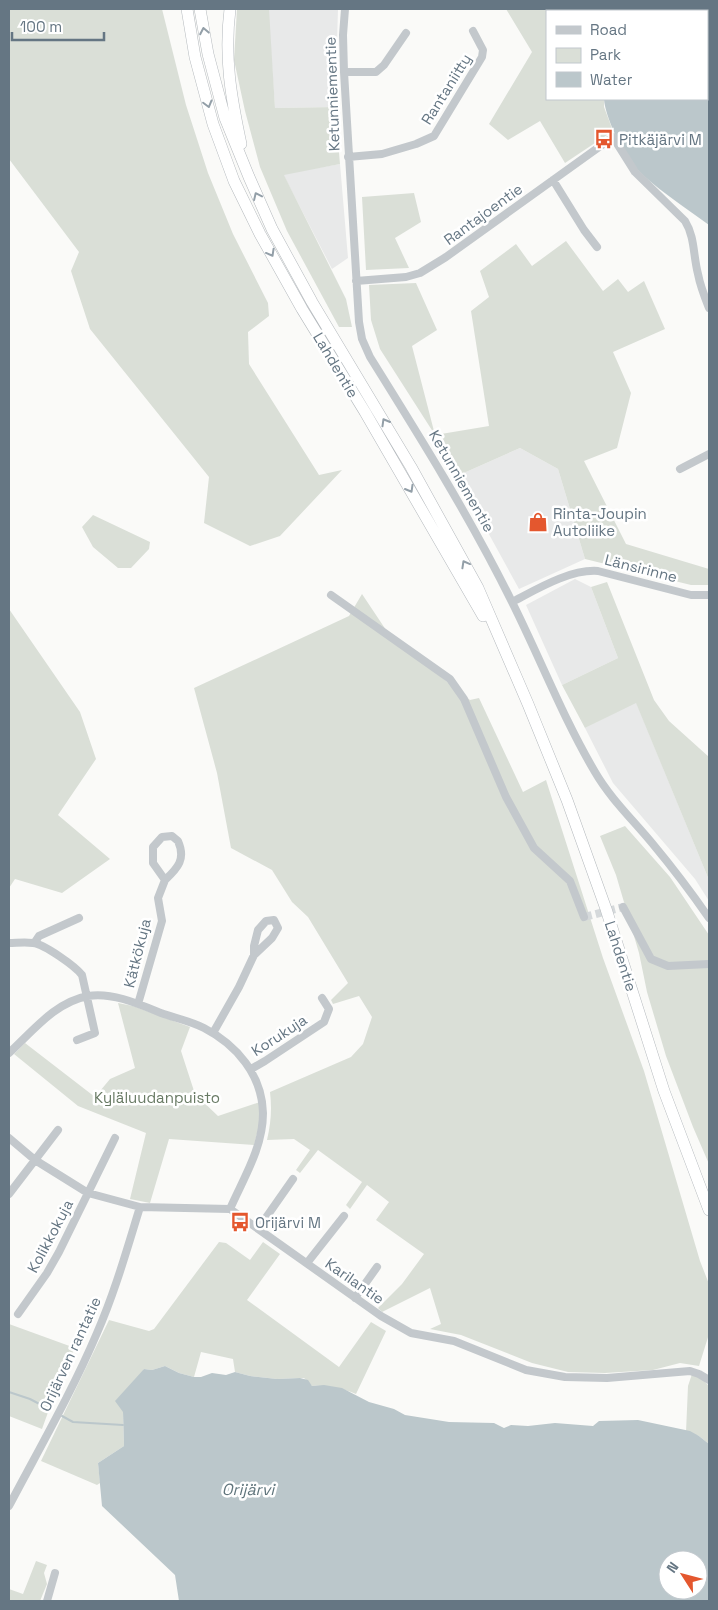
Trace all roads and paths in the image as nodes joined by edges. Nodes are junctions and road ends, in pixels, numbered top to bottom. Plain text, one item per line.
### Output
1 (181, 9) edge
2 (187, 9) edge
3 (200, 9) edge
4 (230, 9) edge
5 (345, 9) edge
6 (473, 31) dead end
7 (406, 33) dead end
8 (195, 57) junction
9 (344, 72) junction
10 (348, 157) junction
11 (249, 178) junction
12 (553, 180) junction
13 (598, 248) dead end
14 (356, 281) junction
15 (709, 306) edge
16 (709, 454) edge
17 (680, 469) dead end
18 (331, 595) dead end
19 (709, 595) edge
20 (512, 602) junction
21 (528, 704) junction
22 (165, 880) junction
23 (623, 907) dead end
24 (79, 918) dead end
25 (584, 918) dead end
26 (709, 918) edge
27 (34, 942) junction
28 (9, 944) edge
29 (254, 955) dead end
30 (709, 964) edge
31 (87, 996) junction
32 (322, 998) dead end
33 (138, 1004) junction
34 (213, 1033) junction
35 (77, 1040) dead end
36 (9, 1053) edge
37 (251, 1068) junction
38 (58, 1130) dead end
39 (9, 1138) edge
40 (115, 1138) dead end
41 (35, 1160) junction
42 (293, 1179) dead end
43 (88, 1193) junction
44 (9, 1194) edge
45 (140, 1207) junction
46 (230, 1210) junction
47 (709, 1210) edge
48 (344, 1216) dead end
49 (258, 1229) junction
50 (306, 1263) junction
51 (377, 1268) dead end
52 (355, 1298) junction
53 (18, 1314) dead end
54 (709, 1380) edge
55 (9, 1506) edge
56 (55, 1574) dead end
57 (47, 1601) edge

1 - 8 highway
2 - 8 highway, Lahdentie
11 -> 3 highway, Lahdentie
4 - 11 highway
5 - 9 street, Ketunniementie
6 - 10 street, Rantaniitty
7 - 9 street
8 -> 21 highway, Lahdentie
9 - 10 street, Ketunniementie
10 - 14 street, Ketunniementie
21 -> 11 highway, Lahdentie
12 - 13 street
12 - 14 street, Rantajoentie
12 - 15 street, Rantajoentie
14 - 20 street, Ketunniementie
16 - 17 street
18 - 25 street
19 - 20 street, Länsirinne
20 - 26 street, Ketunniementie
21 - 47 highway, Lahdentie
22 - 22 street, Kätkökuja
22 - 33 street, Kätkökuja
23 - 30 street
24 - 27 street
27 - 28 street
27 - 31 street
29 - 34 street
31 - 33 street
31 - 35 street
31 - 36 street
32 - 37 street, Korukuja
33 - 34 street
34 - 37 street
37 - 46 street
38 - 41 street
39 - 41 street
40 - 43 street, Kolikkokuja
41 - 43 street
41 - 44 street
42 - 49 street
43 - 45 street
43 - 53 street, Kolikkokuja
45 - 46 street
45 - 55 street, Orijärven rantatie
46 - 49 street, Karilantie
48 - 50 street
49 - 50 street, Karilantie
50 - 52 street, Karilantie
51 - 52 street
52 - 54 street, Karilantie
56 - 57 street

